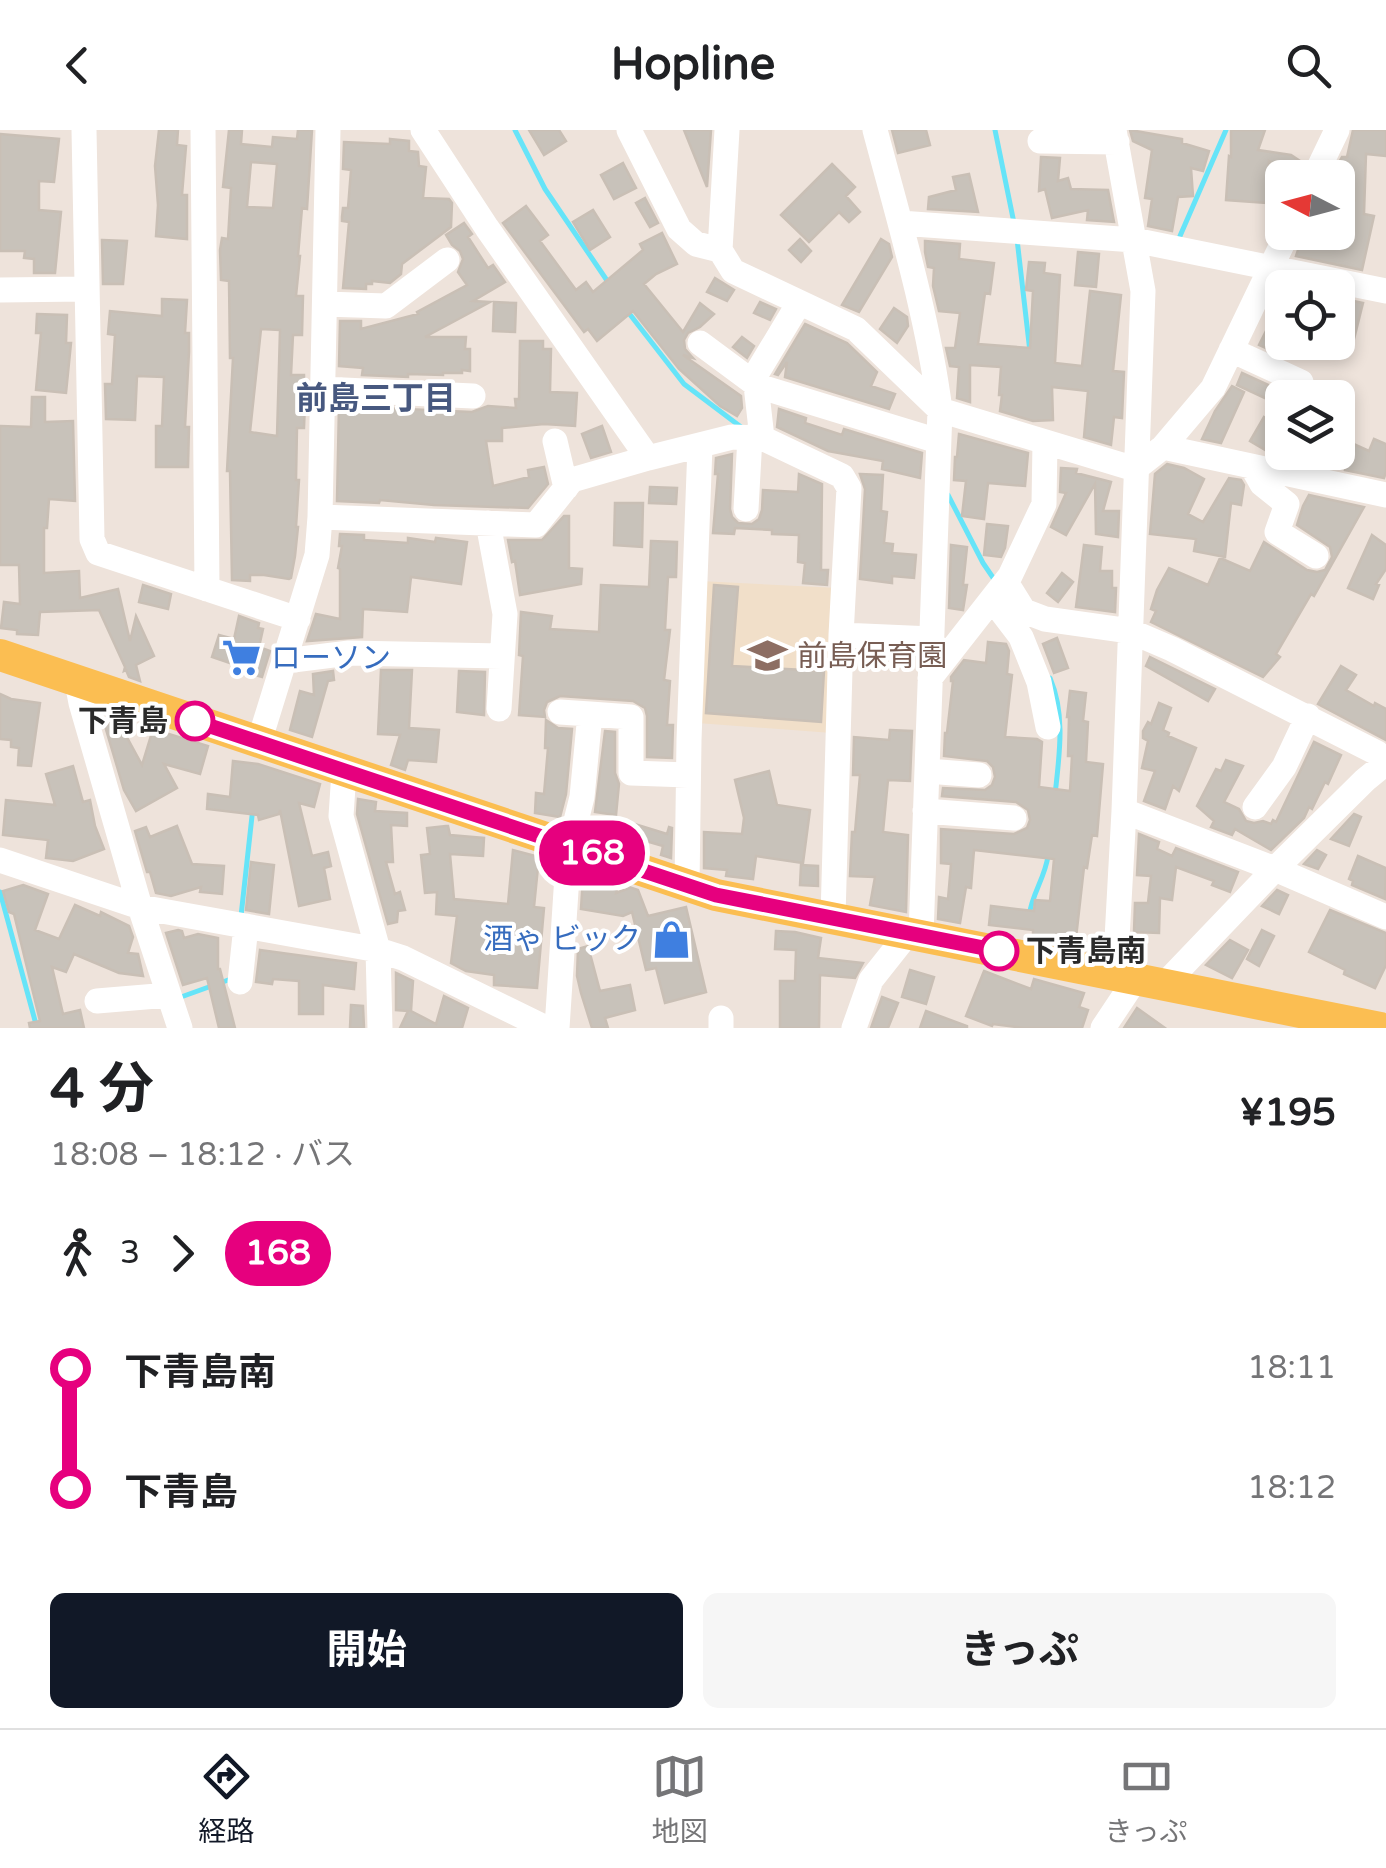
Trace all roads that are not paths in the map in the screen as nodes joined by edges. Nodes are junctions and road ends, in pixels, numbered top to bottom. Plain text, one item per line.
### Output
1 (84, 130) edge
2 (203, 130) edge
3 (328, 130) edge
4 (423, 130) edge
5 (629, 130) edge
6 (727, 130) edge
7 (874, 130) edge
8 (1337, 130) edge
9 (1115, 136) edge
10 (1040, 141) dead end
11 (1323, 160) edge
12 (900, 223) junction
13 (1134, 240) junction
14 (720, 250) junction
15 (1280, 250) edge
16 (446, 260) dead end
17 (1272, 266) junction
18 (86, 289) junction
19 (0, 290) edge
20 (1386, 291) edge
21 (799, 303) junction
22 (325, 304) junction
23 (700, 342) dead end
24 (1231, 350) junction
25 (1297, 380) edge
26 (758, 386) junction
27 (322, 389) junction
28 (474, 396) dead end
29 (940, 410) junction
30 (756, 438) junction
31 (555, 441) dead end
32 (938, 441) junction
33 (1045, 442) junction
34 (700, 446) junction
35 (1163, 447) junction
36 (648, 458) junction
37 (1253, 468) junction
38 (1135, 469) junction
39 (566, 488) junction
40 (1386, 495) edge
41 (746, 509) dead end
42 (320, 517) junction
43 (488, 522) junction
44 (1316, 556) dead end
45 (208, 590) junction
46 (1000, 590) junction
47 (298, 620) junction
48 (1130, 631) junction
49 (841, 635) junction
50 (932, 640) junction
51 (0, 656) edge
52 (502, 656) junction
53 (285, 661) junction
54 (930, 678) junction
55 (77, 682) junction
56 (499, 709) dead end
57 (560, 712) dead end
58 (590, 714) junction
59 (1308, 716) junction
60 (1048, 726) dead end
61 (260, 742) junction
62 (1386, 764) edge
63 (927, 771) junction
64 (344, 772) junction
65 (688, 775) junction
66 (979, 776) dead end
67 (1255, 807) dead end
68 (1124, 811) junction
69 (925, 812) junction
70 (1014, 818) dead end
71 (571, 839) junction
72 (0, 860) edge
73 (1275, 869) junction
74 (687, 886) junction
75 (140, 907) junction
76 (1386, 917) edge
77 (833, 918) junction
78 (246, 926) junction
79 (915, 934) junction
80 (378, 950) junction
81 (1138, 981) junction
82 (240, 982) dead end
83 (169, 995) junction
84 (97, 1002) dead end
85 (548, 1027) edge
86 (180, 1028) edge
87 (380, 1028) edge
88 (854, 1028) edge
89 (1104, 1028) edge
90 (1378, 1028) edge

1 - 18 street
2 - 45 street
3 - 22 street
4 - 36 street
5 - 14 street
6 - 14 street
7 - 12 street
8 - 11 street
9 - 10 street
9 - 13 street
12 - 13 street
12 - 29 street
13 - 17 street
13 - 38 street
14 - 21 street
15 - 17 street
16 - 22 street
17 - 20 street
17 - 24 street
18 - 19 street
18 - 45 street
21 - 26 street
21 - 29 street
22 - 27 street
23 - 26 street
24 - 25 street
24 - 35 street
26 - 30 street
26 - 32 street
27 - 28 street
27 - 42 street
29 - 32 street
29 - 33 street
30 - 34 street
30 - 41 street
30 - 49 street
31 - 39 street
32 - 50 street
33 - 38 street
33 - 46 street
34 - 36 street
34 - 65 street
35 - 37 street
35 - 38 street
36 - 39 street
37 - 40 street
37 - 44 street
38 - 48 street
39 - 43 street
42 - 43 street
42 - 47 street
43 - 52 street
45 - 47 street
46 - 48 street
46 - 54 street
46 - 60 street
47 - 53 street
48 - 59 street
48 - 68 street
49 - 50 street
49 - 77 street
50 - 54 street
51 - 55 main road
52 - 53 street
52 - 56 street
53 - 61 street
54 - 63 street
55 - 61 main road
55 - 75 street
57 - 58 street
58 - 65 street
58 - 71 street
59 - 62 street
59 - 67 street
61 - 64 main road
62 - 73 street
63 - 66 street
63 - 69 street
64 - 71 main road
64 - 80 street
65 - 74 street
68 - 73 street
68 - 81 street
69 - 70 street
69 - 79 street
71 - 74 main road
71 - 85 street
72 - 75 street
73 - 76 street
73 - 81 street
74 - 77 main road
75 - 78 street
75 - 83 street
77 - 79 main road
78 - 80 street
78 - 82 street
79 - 81 main road
79 - 88 street
80 - 85 street
80 - 87 street
81 - 89 street
81 - 90 main road
83 - 84 street
83 - 86 street

